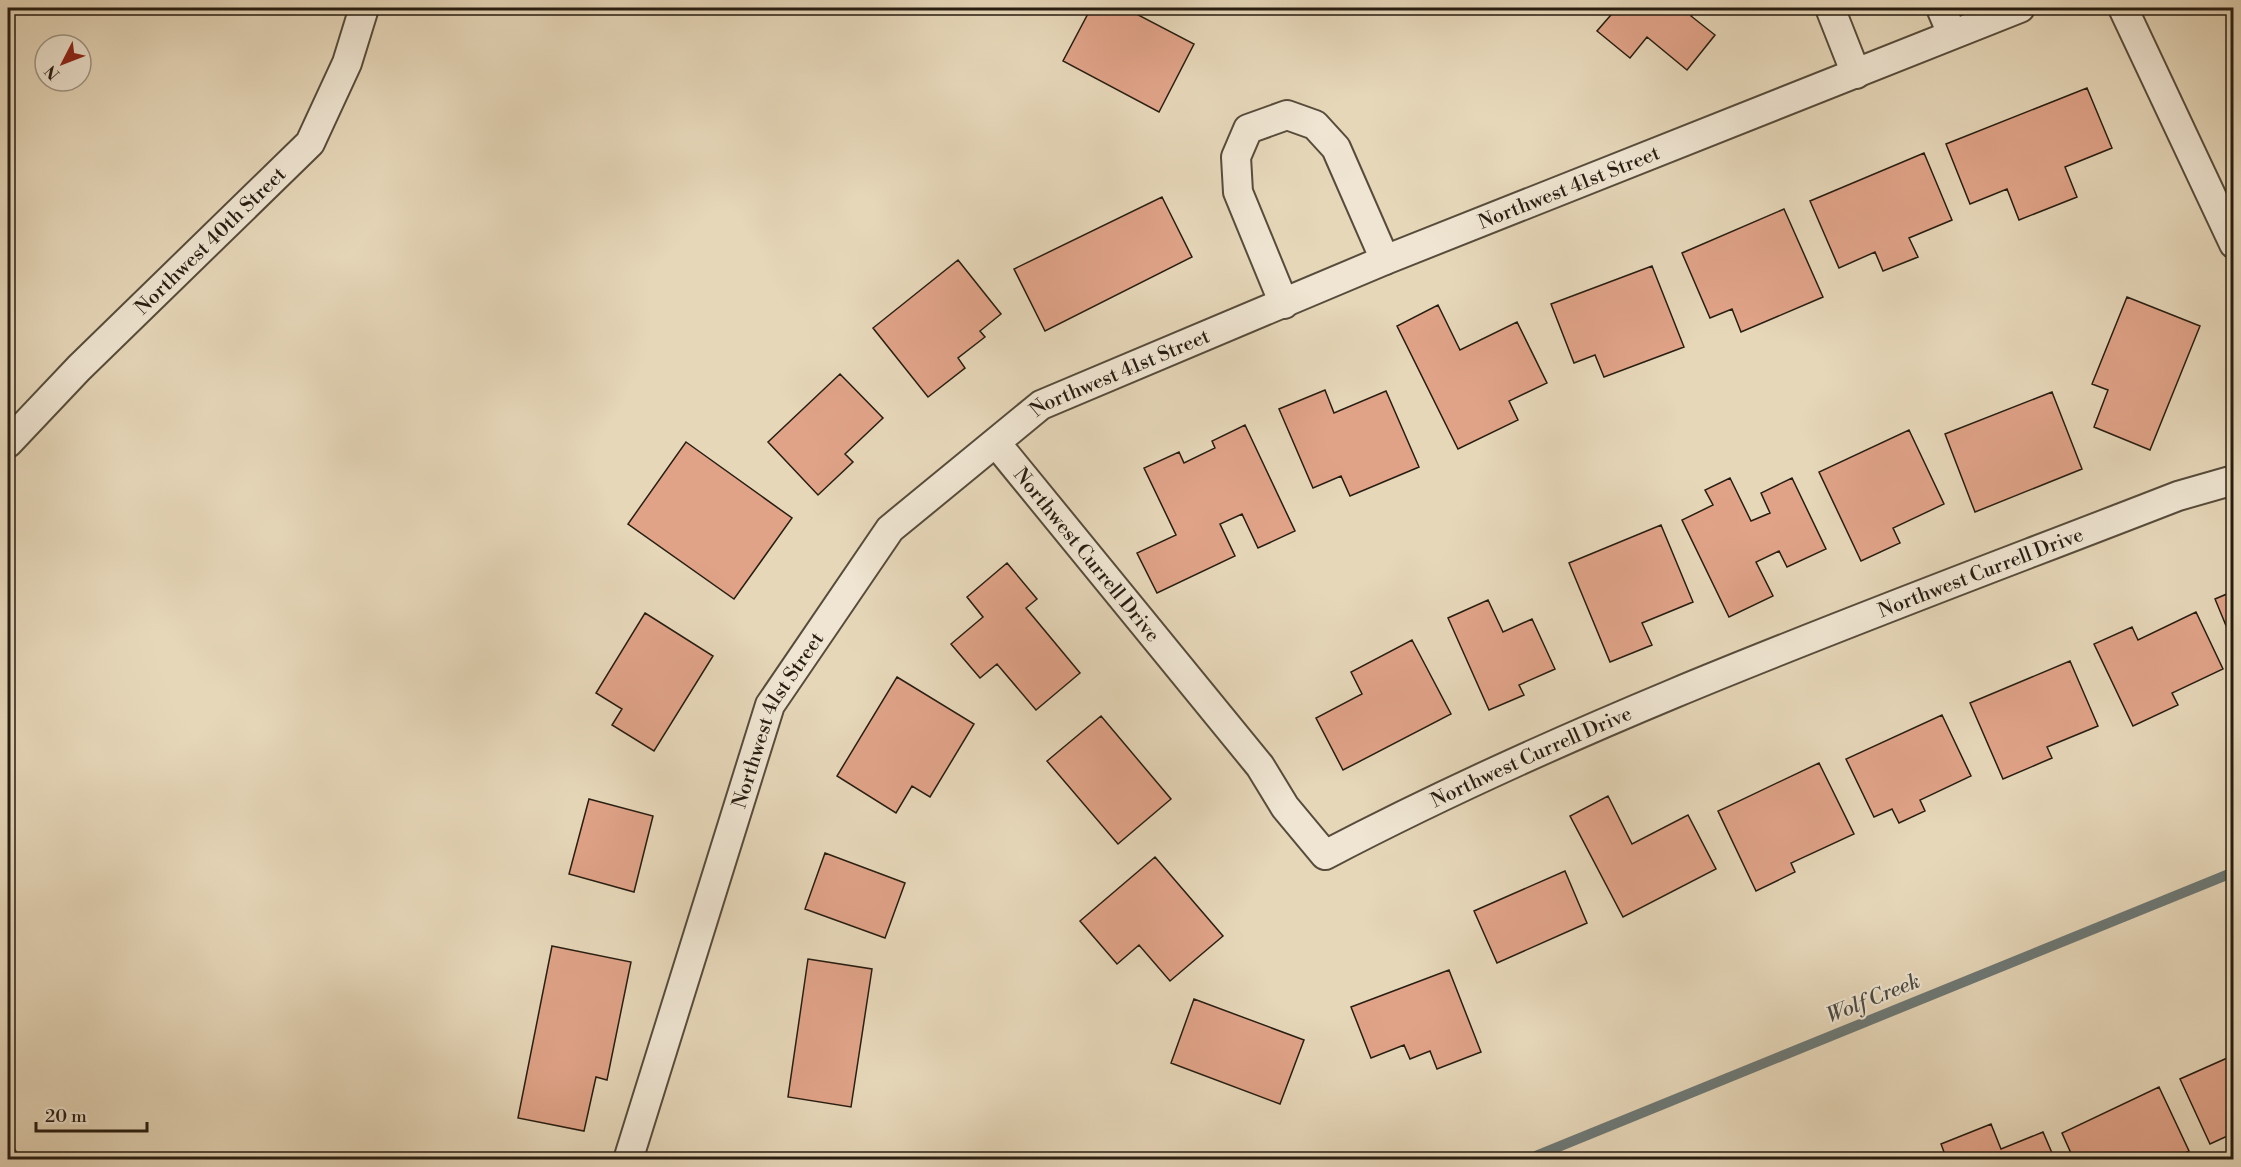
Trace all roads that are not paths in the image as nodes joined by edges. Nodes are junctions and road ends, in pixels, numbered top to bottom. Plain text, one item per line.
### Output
1 (364, 8) edge
2 (1830, 8) edge
3 (1941, 8) edge
4 (2020, 8) edge
5 (2124, 8) edge
6 (1952, 34) junction
7 (1856, 74) junction
8 (2234, 244) edge
9 (1385, 260) junction
10 (1284, 304) junction
11 (8, 442) edge
12 (996, 443) junction
13 (2234, 480) edge
14 (8, 1154) edge
15 (12, 1160) edge
16 (628, 1160) edge

1 - 11 street, Northwest 40th Street
2 - 7 street
3 - 6 street
4 - 6 street, Northwest 41st Street
5 - 8 street
6 - 7 street, Northwest 41st Street
7 - 9 street, Northwest 41st Street
9 - 10 street, Northwest 41st Street
9 - 10 street
10 - 12 street, Northwest 41st Street
12 - 13 street, Northwest Currell Drive
12 - 16 street, Northwest 41st Street
14 - 15 lane

